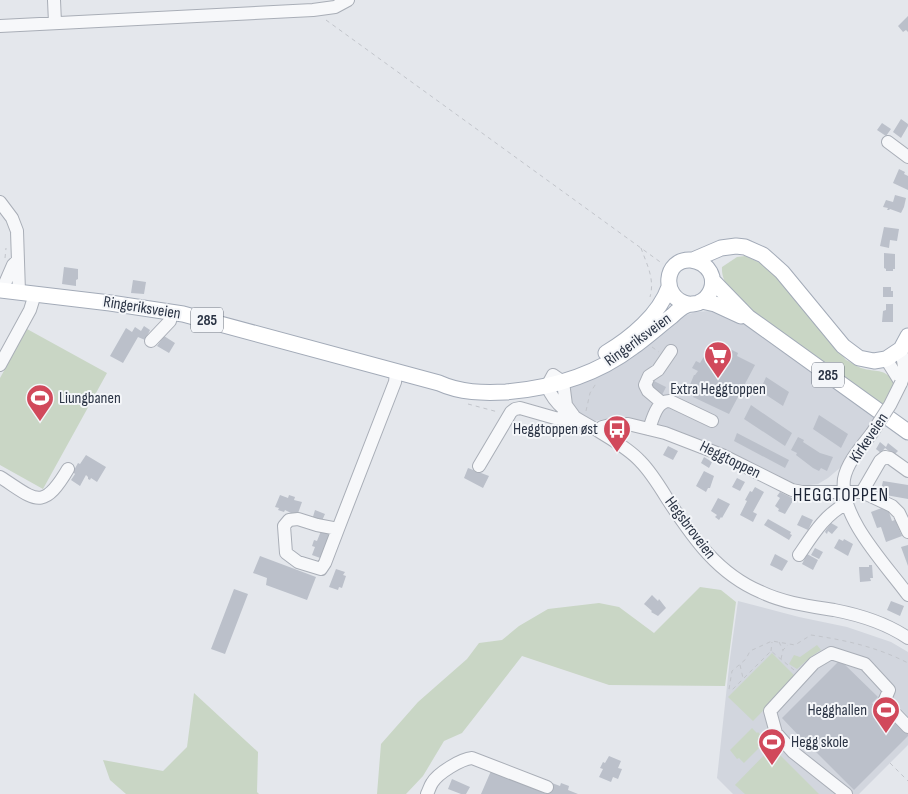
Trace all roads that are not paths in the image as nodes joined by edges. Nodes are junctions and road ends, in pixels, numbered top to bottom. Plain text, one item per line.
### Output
1 (348, 0) edge
2 (52, 2) edge
3 (54, 22) junction
4 (0, 26) edge
5 (888, 142) dead end
6 (908, 157) edge
7 (0, 202) edge
8 (750, 250) junction
9 (693, 260) junction
10 (17, 261) junction
11 (712, 277) junction
12 (669, 287) junction
13 (1, 290) edge
14 (19, 292) junction
15 (35, 294) junction
16 (695, 303) junction
17 (172, 312) junction
18 (748, 317) junction
19 (151, 341) dead end
20 (905, 353) edge
21 (669, 354) road end
22 (886, 359) junction
23 (0, 365) edge
24 (396, 372) junction
25 (555, 381) junction
26 (901, 383) junction
27 (661, 402) junction
28 (580, 421) junction
29 (712, 422) dead end
30 (649, 429) junction
31 (599, 431) junction
32 (908, 432) edge
33 (479, 466) dead end
34 (68, 469) dead end
35 (908, 471) edge
36 (0, 477) edge
37 (862, 492) junction
38 (845, 498) junction
39 (338, 529) junction
40 (908, 532) edge
41 (799, 555) dead end
42 (908, 595) edge
43 (908, 638) edge
44 (908, 727) edge
45 (547, 787) dead end
46 (427, 794) edge
47 (846, 794) edge

1 - 3 street
2 - 3 street
3 - 4 street
5 - 6 street
7 - 10 street
8 - 9 main road
8 - 11 main road
8 - 22 main road
9 - 11 main road, 285
9 - 12 main road, 285
10 - 13 street
10 - 14 street
11 - 16 main road, 285
11 - 18 main road, 285
12 - 16 main road, 285
12 - 25 main road, Ringeriksveien / 285
13 - 14 main road, Ringeriksveien / 285
14 - 15 main road, Ringeriksveien / 285
15 - 17 main road, Ringeriksveien / 285
15 - 23 street
16 - 18 main road, 285
16 - 25 main road, Ringeriksveien / 285
17 - 19 street
17 - 24 main road, Ringeriksveien / 285
18 - 32 main road, 285
20 - 22 main road, Kirkeveien
20 - 26 street, Kirkeveien
21 - 27 street
22 - 26 street
24 - 25 main road, Ringeriksveien / 285
24 - 39 street
25 - 28 street, Hegsbroveien
26 - 38 street, Kirkeveien, bridge
27 - 29 street
27 - 30 street
28 - 31 street, Hegsbroveien
28 - 33 street
30 - 31 street, Heggtoppen
30 - 38 street, Heggtoppen
31 - 43 street, Hegsbroveien
34 - 36 street
35 - 37 street
37 - 38 street, Heggtoppen
37 - 40 street, Heggtoppen
38 - 41 street
38 - 42 street
39 - 39 street
44 - 47 street
45 - 46 street

